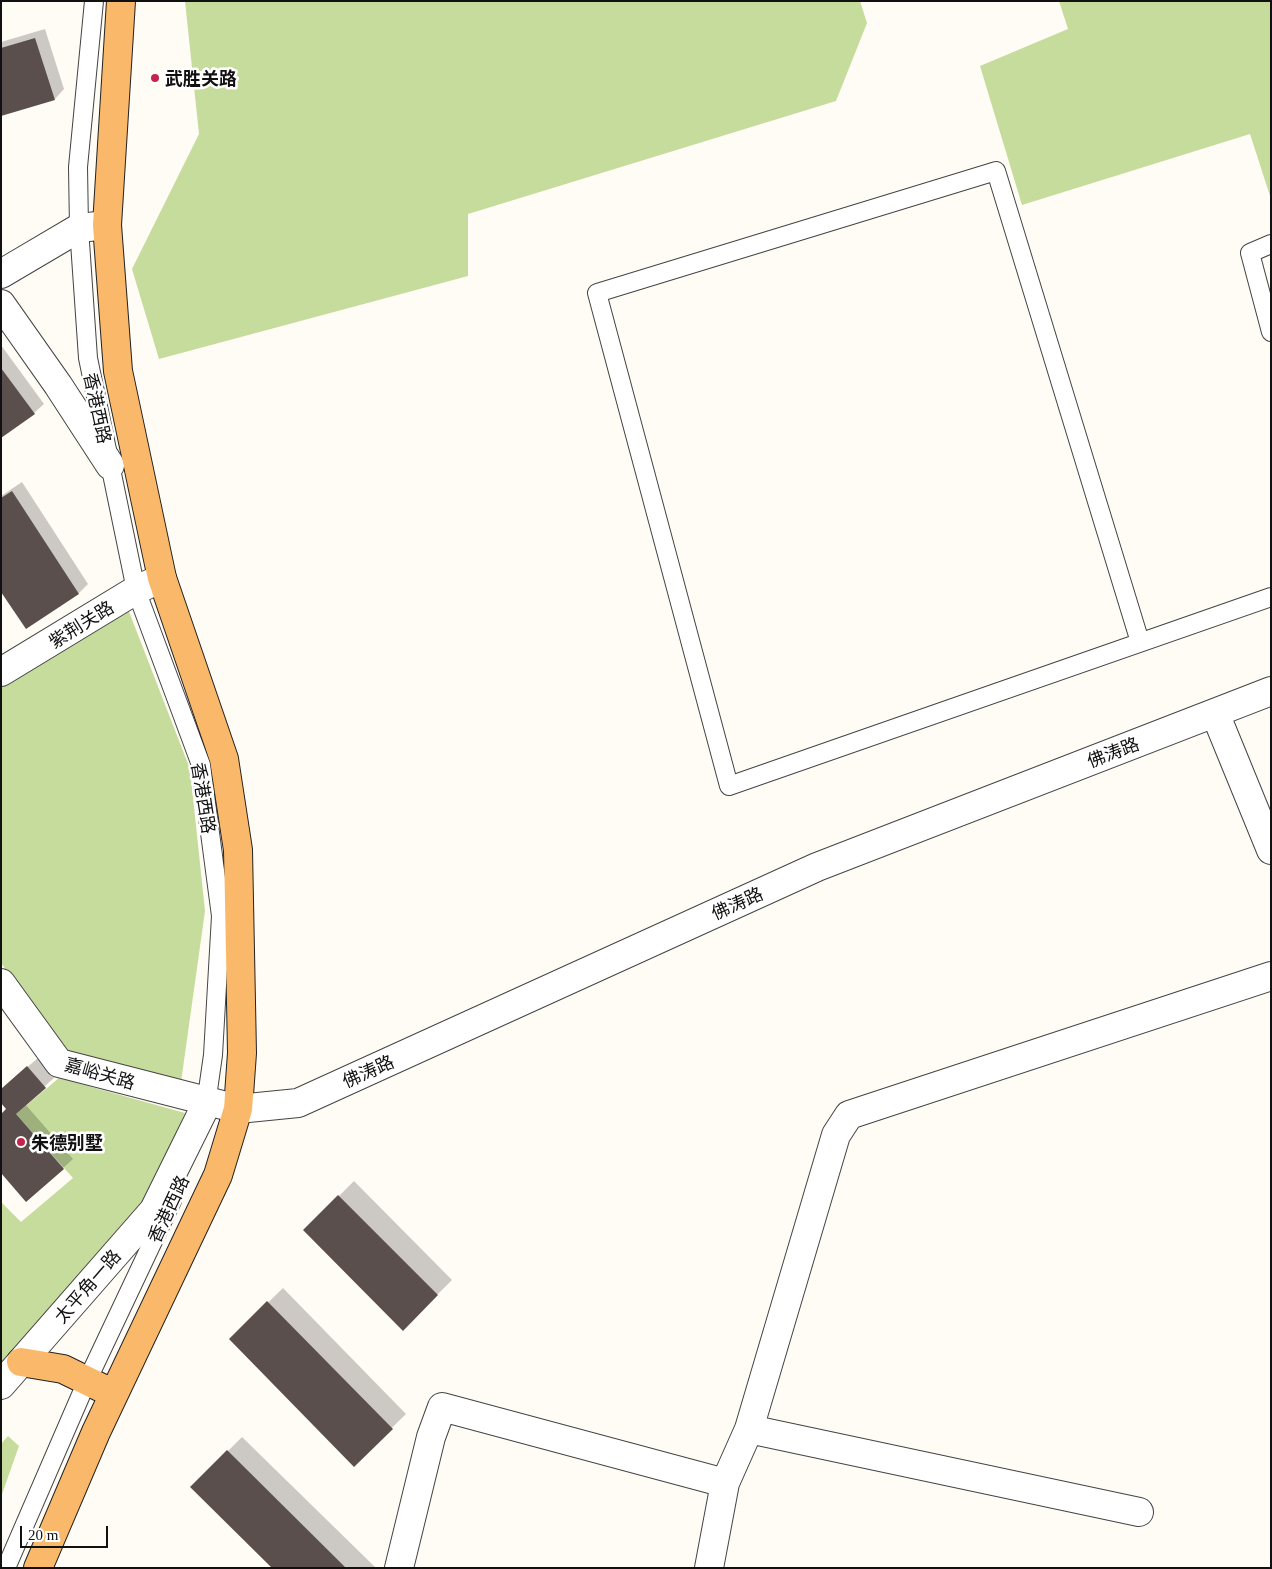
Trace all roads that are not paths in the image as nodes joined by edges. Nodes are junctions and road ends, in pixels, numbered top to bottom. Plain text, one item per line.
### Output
1 (94, 1) edge
2 (121, 1) edge
3 (107, 225) junction
4 (79, 228) junction
5 (1271, 244) edge
6 (1, 274) edge
7 (1, 304) edge
8 (1271, 332) edge
9 (110, 465) junction
10 (162, 578) junction
11 (136, 590) junction
12 (1271, 597) edge
13 (1140, 642) junction
14 (1, 672) edge
15 (1271, 691) edge
16 (1215, 713) junction
17 (1271, 850) edge
18 (1271, 976) edge
19 (1, 983) edge
20 (207, 1102) junction
21 (238, 1110) junction
22 (21, 1362) junction
23 (88, 1381) junction
24 (1, 1385) edge
25 (114, 1394) junction
26 (749, 1429) junction
27 (725, 1483) junction
28 (1139, 1512) dead end
29 (6, 1568) edge
30 (38, 1568) edge
31 (399, 1568) edge
32 (709, 1568) edge

1 - 4 lane, 香港西路
2 - 3 main road, 香港西路
3 - 4 street
3 - 10 main road, 香港西路
4 - 6 street
4 - 9 lane, 香港西路
5 - 8 lane
7 - 9 street
9 - 11 lane, 香港西路
10 - 11 street, 紫荆关路
10 - 21 main road, 香港西路
11 - 14 street, 紫荆关路
11 - 20 lane, 香港西路
12 - 13 lane
13 - 13 lane
15 - 16 street, 佛涛路
16 - 17 street
16 - 21 street, 佛涛路
18 - 26 street
19 - 20 street, 嘉峪关路
20 - 21 street, 佛涛路
20 - 22 street, 太平角一路
20 - 23 lane, 香港西路
21 - 25 main road, 香港西路
22 - 23 main road
22 - 24 street, 太平角一路
23 - 25 main road
23 - 29 lane, 香港西路
25 - 30 main road, 香港西路
26 - 27 street
26 - 28 street
27 - 31 street
27 - 32 street

